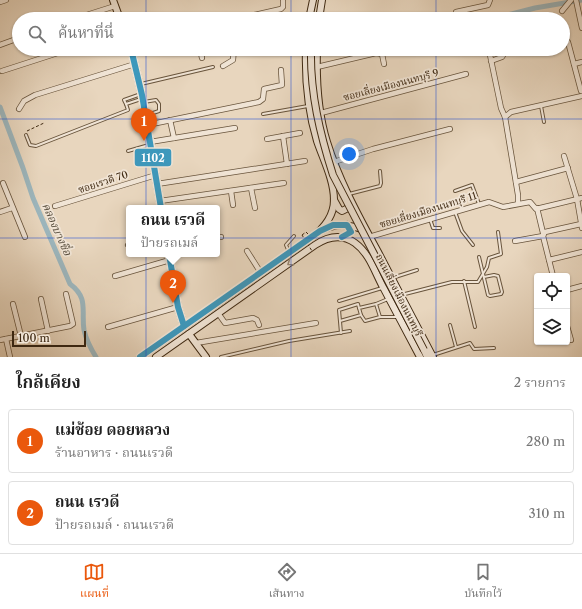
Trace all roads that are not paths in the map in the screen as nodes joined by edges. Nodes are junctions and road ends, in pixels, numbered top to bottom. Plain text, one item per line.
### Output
1 (6, 0) edge
2 (314, 0) edge
3 (322, 0) edge
4 (490, 0) edge
5 (571, 0) edge
6 (283, 1) dead end
7 (0, 2) edge
8 (114, 3) edge
9 (576, 3) edge
10 (562, 11) dead end
11 (92, 12) edge
12 (268, 12) edge
13 (311, 12) edge
14 (314, 12) edge
15 (320, 12) edge
16 (456, 12) dead end
17 (582, 28) edge
18 (12, 40) edge
19 (0, 44) edge
20 (570, 49) edge
21 (48, 56) edge
22 (133, 56) edge
23 (233, 56) edge
24 (306, 56) edge
25 (312, 56) edge
26 (317, 56) edge
27 (363, 56) edge
28 (382, 56) edge
29 (490, 56) edge
30 (503, 56) edge
31 (491, 61) junction
32 (582, 62) edge
33 (135, 64) junction
34 (384, 64) dead end
35 (574, 64) junction
36 (223, 66) dead end
37 (213, 67) dead end
38 (317, 67) junction
39 (282, 70) dead end
40 (2, 71) dead end
41 (466, 74) dead end
42 (140, 84) junction
43 (582, 93) edge
44 (143, 98) junction
45 (126, 104) junction
46 (541, 105) junction
47 (307, 106) junction
48 (19, 109) dead end
49 (321, 113) junction
50 (263, 114) dead end
51 (145, 115) junction
52 (505, 117) junction
53 (170, 120) junction
54 (544, 122) dead end
55 (147, 125) junction
56 (235, 128) dead end
57 (450, 129) dead end
58 (300, 133) dead end
59 (26, 135) road end
60 (283, 136) junction
61 (174, 138) junction
62 (266, 139) dead end
63 (150, 143) junction
64 (128, 151) dead end
65 (564, 156) dead end
66 (305, 161) dead end
67 (334, 162) junction
68 (287, 164) junction
69 (568, 168) junction
70 (380, 171) dead end
71 (156, 175) junction
72 (516, 182) junction
73 (3, 183) dead end
74 (284, 183) dead end
75 (157, 184) junction
76 (252, 188) junction
77 (231, 191) junction
78 (455, 191) dead end
79 (348, 195) junction
80 (580, 198) edge
81 (334, 200) junction
82 (479, 204) junction
83 (518, 204) junction
84 (161, 205) edge
85 (233, 205) dead end
86 (56, 206) dead end
87 (12, 208) junction
88 (255, 208) dead end
89 (537, 208) junction
90 (0, 212) edge
91 (455, 212) junction
92 (430, 220) junction
93 (348, 225) junction
94 (581, 226) edge
95 (440, 228) dead end
96 (366, 230) junction
97 (320, 231) junction
98 (498, 232) dead end
99 (543, 235) junction
100 (294, 236) dead end
101 (24, 237) dead end
102 (342, 237) junction
103 (369, 237) junction
104 (515, 240) dead end
105 (473, 245) dead end
106 (247, 251) dead end
107 (582, 252) edge
108 (289, 254) junction
109 (170, 257) edge
110 (479, 257) dead end
111 (549, 260) junction
112 (417, 270) dead end
113 (261, 273) junction
114 (552, 273) edge
115 (115, 276) dead end
116 (483, 276) junction
117 (391, 278) junction
118 (464, 281) junction
119 (582, 286) edge
120 (383, 288) junction
121 (570, 289) edge
122 (66, 294) dead end
123 (400, 295) junction
124 (389, 298) junction
125 (41, 299) dead end
126 (339, 301) dead end
127 (13, 304) dead end
128 (376, 304) junction
129 (178, 307) junction
130 (359, 308) junction
131 (218, 313) junction
132 (360, 315) junction
133 (380, 317) junction
134 (398, 317) junction
135 (340, 321) junction
136 (316, 323) dead end
137 (259, 324) dead end
138 (450, 325) dead end
139 (184, 326) junction
140 (108, 327) dead end
141 (475, 327) dead end
142 (48, 331) junction
143 (350, 331) dead end
144 (341, 332) junction
145 (189, 334) junction
146 (21, 336) junction
147 (570, 336) edge
148 (6, 339) junction
149 (0, 340) edge
150 (571, 340) dead end
151 (196, 343) junction
152 (456, 347) junction
153 (494, 348) dead end
154 (431, 356) edge
155 (10, 357) edge
156 (140, 357) edge
157 (156, 357) edge
158 (206, 357) edge
159 (221, 357) edge
160 (419, 357) edge

1 - 7 street
2 - 13 main road
2 - 14 main road
3 - 15 main road
4 - 16 street
5 - 10 street
6 - 12 street
8 - 11 street
9 - 17 street
18 - 19 street
20 - 35 street
21 - 40 street
22 - 33 main road
23 - 36 street
24 - 47 main road
25 - 154 main road, bridge
26 - 38 main road, ถนนเลี่ยงเมืองนนทบุรี
27 - 38 street
28 - 34 street
29 - 31 street
30 - 31 street
31 - 52 street
32 - 35 street
33 - 42 main road
33 - 48 street
35 - 43 street
37 - 42 lane
38 - 49 main road, ถนนเลี่ยงเมืองนนทบุรี
39 - 53 street
41 - 49 street, ซอยเลี่ยงเมืองนนทบุรี 9
42 - 44 main road
43 - 46 street
44 - 45 lane
44 - 45 lane
44 - 51 main road
44 - 51 lane
45 - 59 lane
46 - 52 street
46 - 54 lane
47 - 50 lane
47 - 81 main road
49 - 67 main road, ถนนเลี่ยงเมืองนนทบุรี
51 - 55 main road
52 - 72 street
53 - 55 street
53 - 61 street
55 - 63 main road
56 - 61 street
57 - 67 street
58 - 60 street
60 - 62 street
60 - 68 street
61 - 63 street
63 - 64 lane
63 - 71 main road
65 - 69 street
66 - 68 street
67 - 79 main road, ถนนเลี่ยงเมืองนนทบุรี
68 - 75 street
69 - 72 street
69 - 80 street
70 - 79 lane
71 - 75 main road
71 - 86 street, ซอยเรวดี 70
72 - 83 street
73 - 87 street
74 - 76 street
75 - 84 main road
76 - 77 street
76 - 88 street
77 - 84 street
77 - 85 street
78 - 82 lane
79 - 81 main road
79 - 96 main road, ถนนเลี่ยงเมืองนนทบุรี
80 - 89 street, ซอยเลี่ยงเมืองนนทบุรี 11
80 - 94 street
81 - 97 main road
82 - 83 street, ซอยเลี่ยงเมืองนนทบุรี 11
82 - 91 street, ซอยเลี่ยงเมืองนนทบุรี 11
83 - 89 street, ซอยเลี่ยงเมืองนนทบุรี 11
87 - 90 street
87 - 101 street
89 - 99 street
91 - 92 street, ซอยเลี่ยงเมืองนนทบุรี 11
91 - 105 lane
92 - 95 lane
92 - 103 street, ซอยเลี่ยงเมืองนนทบุรี 11
93 - 96 main road
93 - 97 main road
93 - 102 main road
94 - 99 street
96 - 103 main road, ถนนเลี่ยงเมืองนนทบุรี
97 - 108 main road
98 - 116 lane
99 - 104 street
99 - 111 street
100 - 108 lane
102 - 120 main road, ถนนเลี่ยงเมืองนนทบุรี
102 -> 131 main road
103 - 117 main road, ถนนเลี่ยงเมืองนนทบุรี
106 - 113 street
107 - 111 street
108 - 113 main road
109 - 115 street
109 - 129 main road
110 - 116 lane
111 - 114 street
112 - 117 lane
113 - 139 main road
116 - 116 lane
116 - 118 lane
117 - 123 main road, ถนนเลี่ยงเมืองนนทบุรี
118 - 123 lane
118 - 141 lane
119 - 121 street
120 - 124 main road, ถนนเลี่ยงเมืองนนทบุรี
120 - 126 lane
122 - 142 street
123 - 154 main road, ถนนเลี่ยงเมืองนนทบุรี
124 - 128 lane
124 - 134 main road, ถนนเลี่ยงเมืองนนทบุรี
125 - 142 street
127 - 146 street
128 - 130 lane
128 - 133 lane
129 - 139 main road
129 - 140 street
130 - 132 lane
130 - 135 lane
131 - 137 street
131 - 145 main road
132 - 133 lane
132 - 135 lane
133 - 134 lane
134 - 160 main road, ถนนเลี่ยงเมืองนนทบุรี
135 - 144 lane
136 - 151 street
138 - 152 lane
139 - 156 main road
142 - 146 street
143 - 144 lane
144 - 159 lane
145 - 151 main road
145 - 157 main road
146 - 148 street
147 - 150 street
148 - 149 street
148 - 155 street
151 - 158 main road
152 - 153 lane
152 - 154 lane

